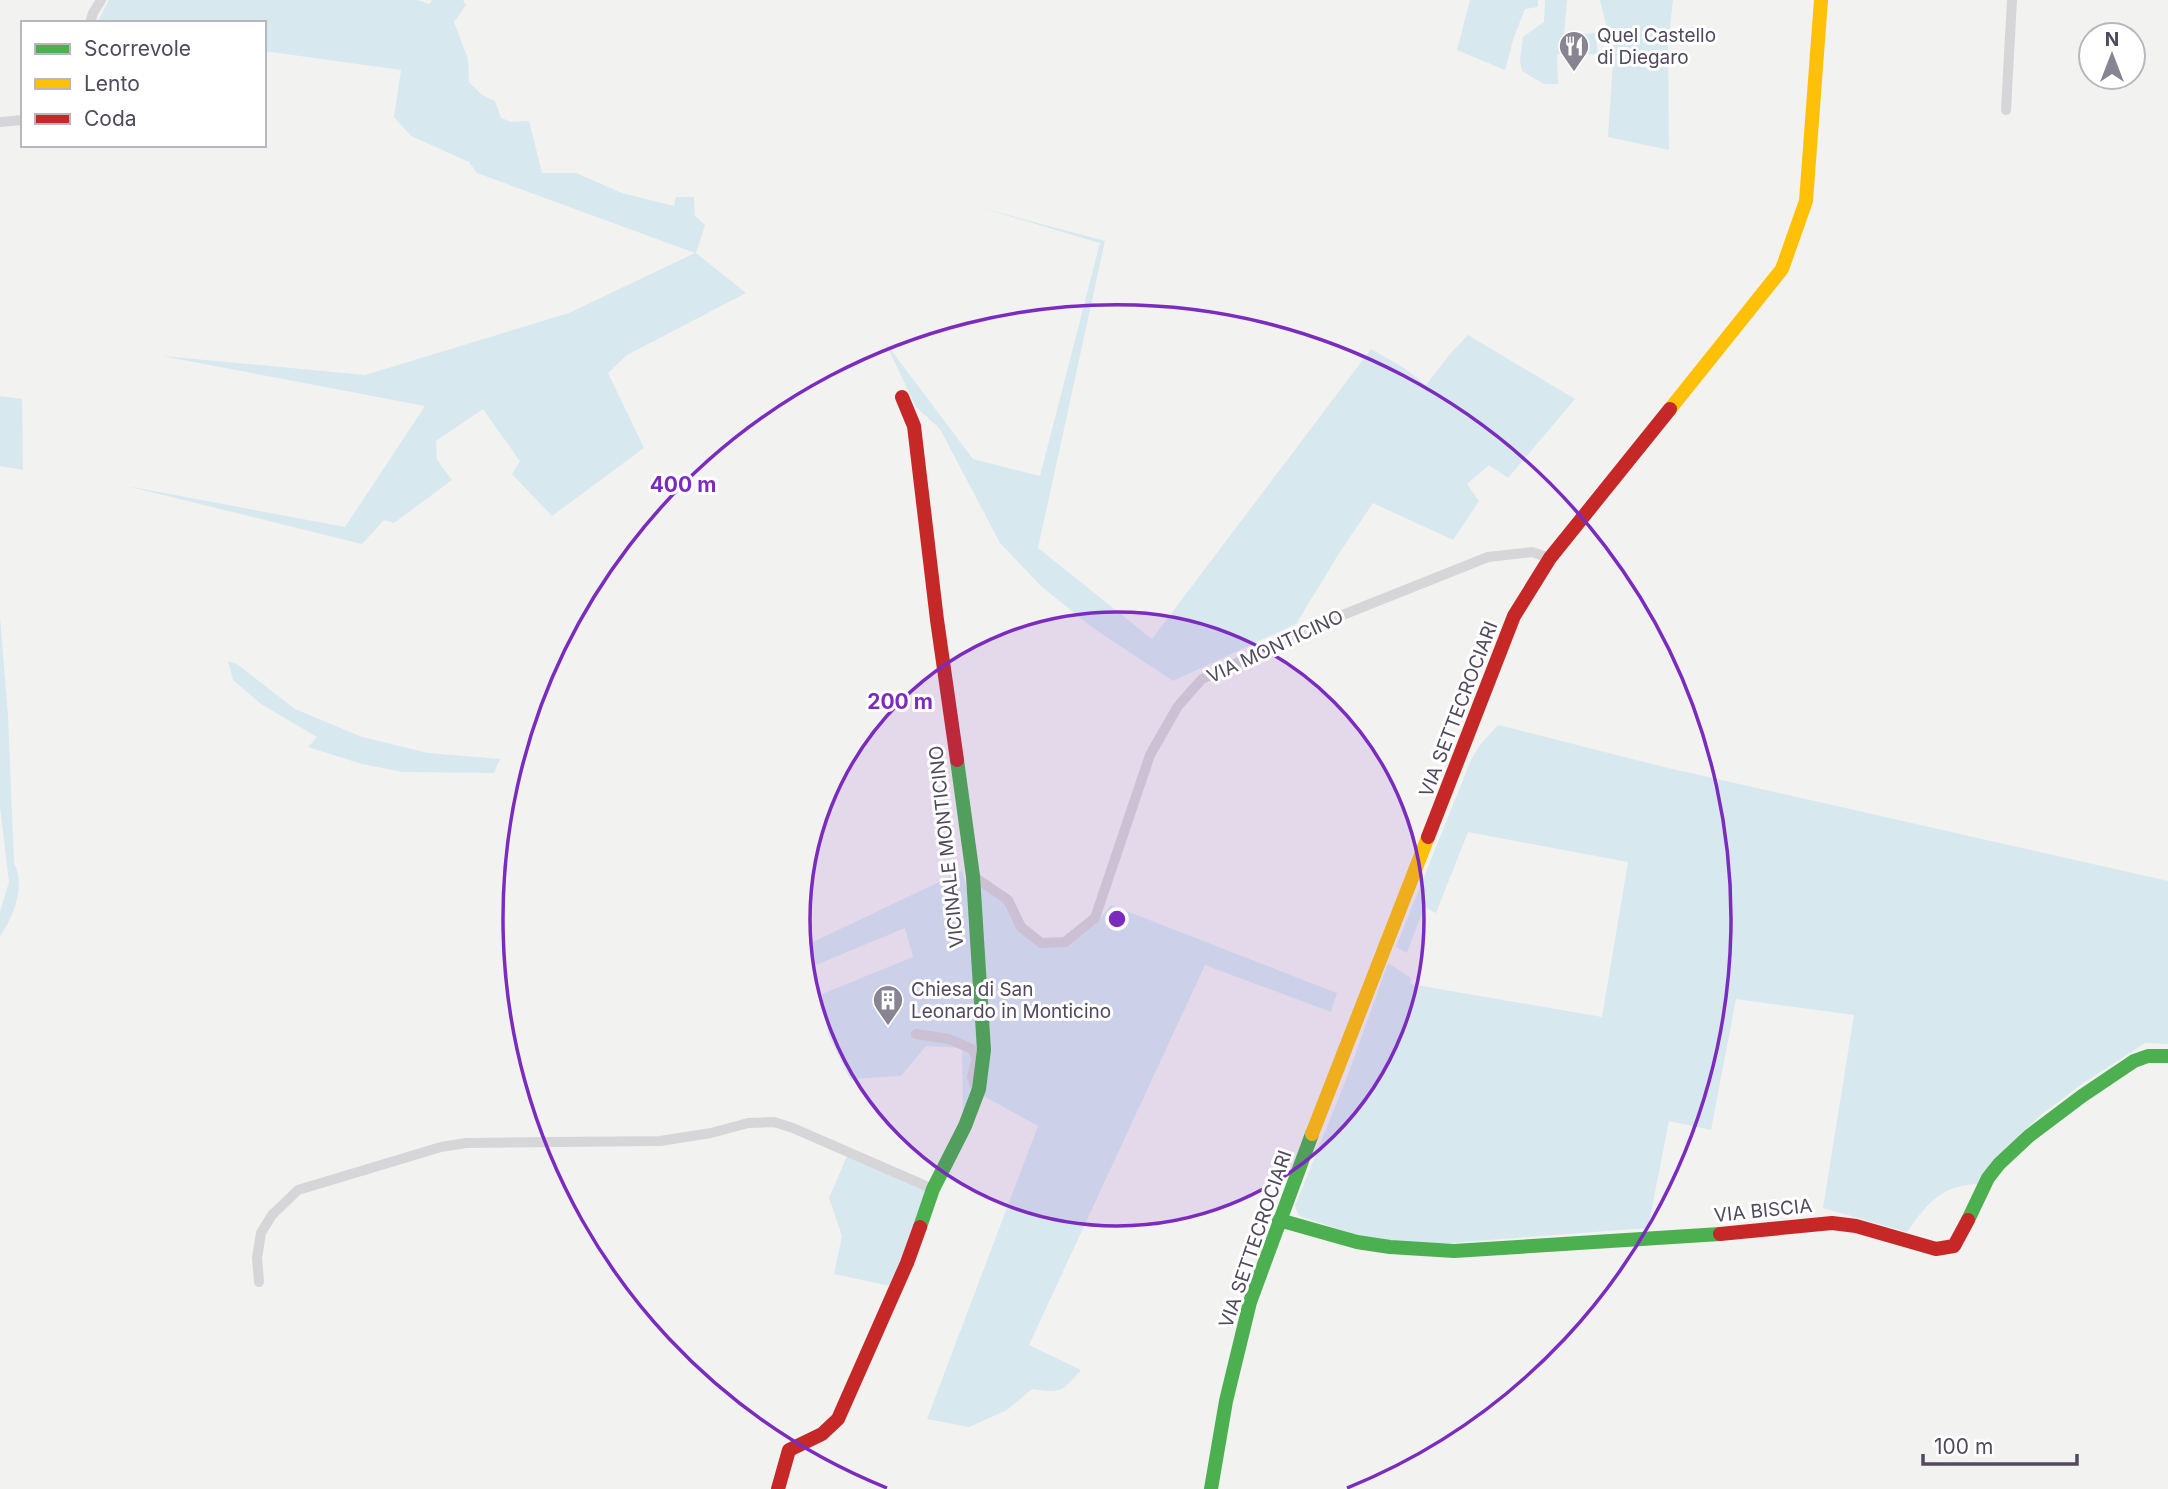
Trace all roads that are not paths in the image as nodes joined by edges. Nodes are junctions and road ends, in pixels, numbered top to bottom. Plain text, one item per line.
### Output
1 (101, 0) edge
2 (1821, 0) edge
3 (2012, 0) edge
4 (91, 21) edge
5 (2006, 110) dead end
6 (21, 120) edge
7 (0, 122) edge
8 (902, 397) dead end
9 (1550, 558) junction
10 (972, 876) junction
11 (916, 1034) dead end
12 (2168, 1056) edge
13 (977, 1092) junction
14 (933, 1189) junction
15 (1279, 1220) junction
16 (259, 1282) dead end
17 (778, 1489) edge
18 (1211, 1489) edge

1 - 4 street
2 - 9 street, VIA SETTECROCIARI
3 - 5 street
6 - 7 street
8 - 10 street, VICINALE MONTICINO
9 - 10 street, VIA MONTICINO
9 - 15 street, VIA SETTECROCIARI
10 - 13 street, VICINALE MONTICINO
11 - 13 street
12 - 15 street, VIA BISCIA
13 - 14 street, VICINALE MONTICINO
14 - 16 street
14 - 17 street, VICINALE MONTICINO
15 - 18 street, VIA SETTECROCIARI

